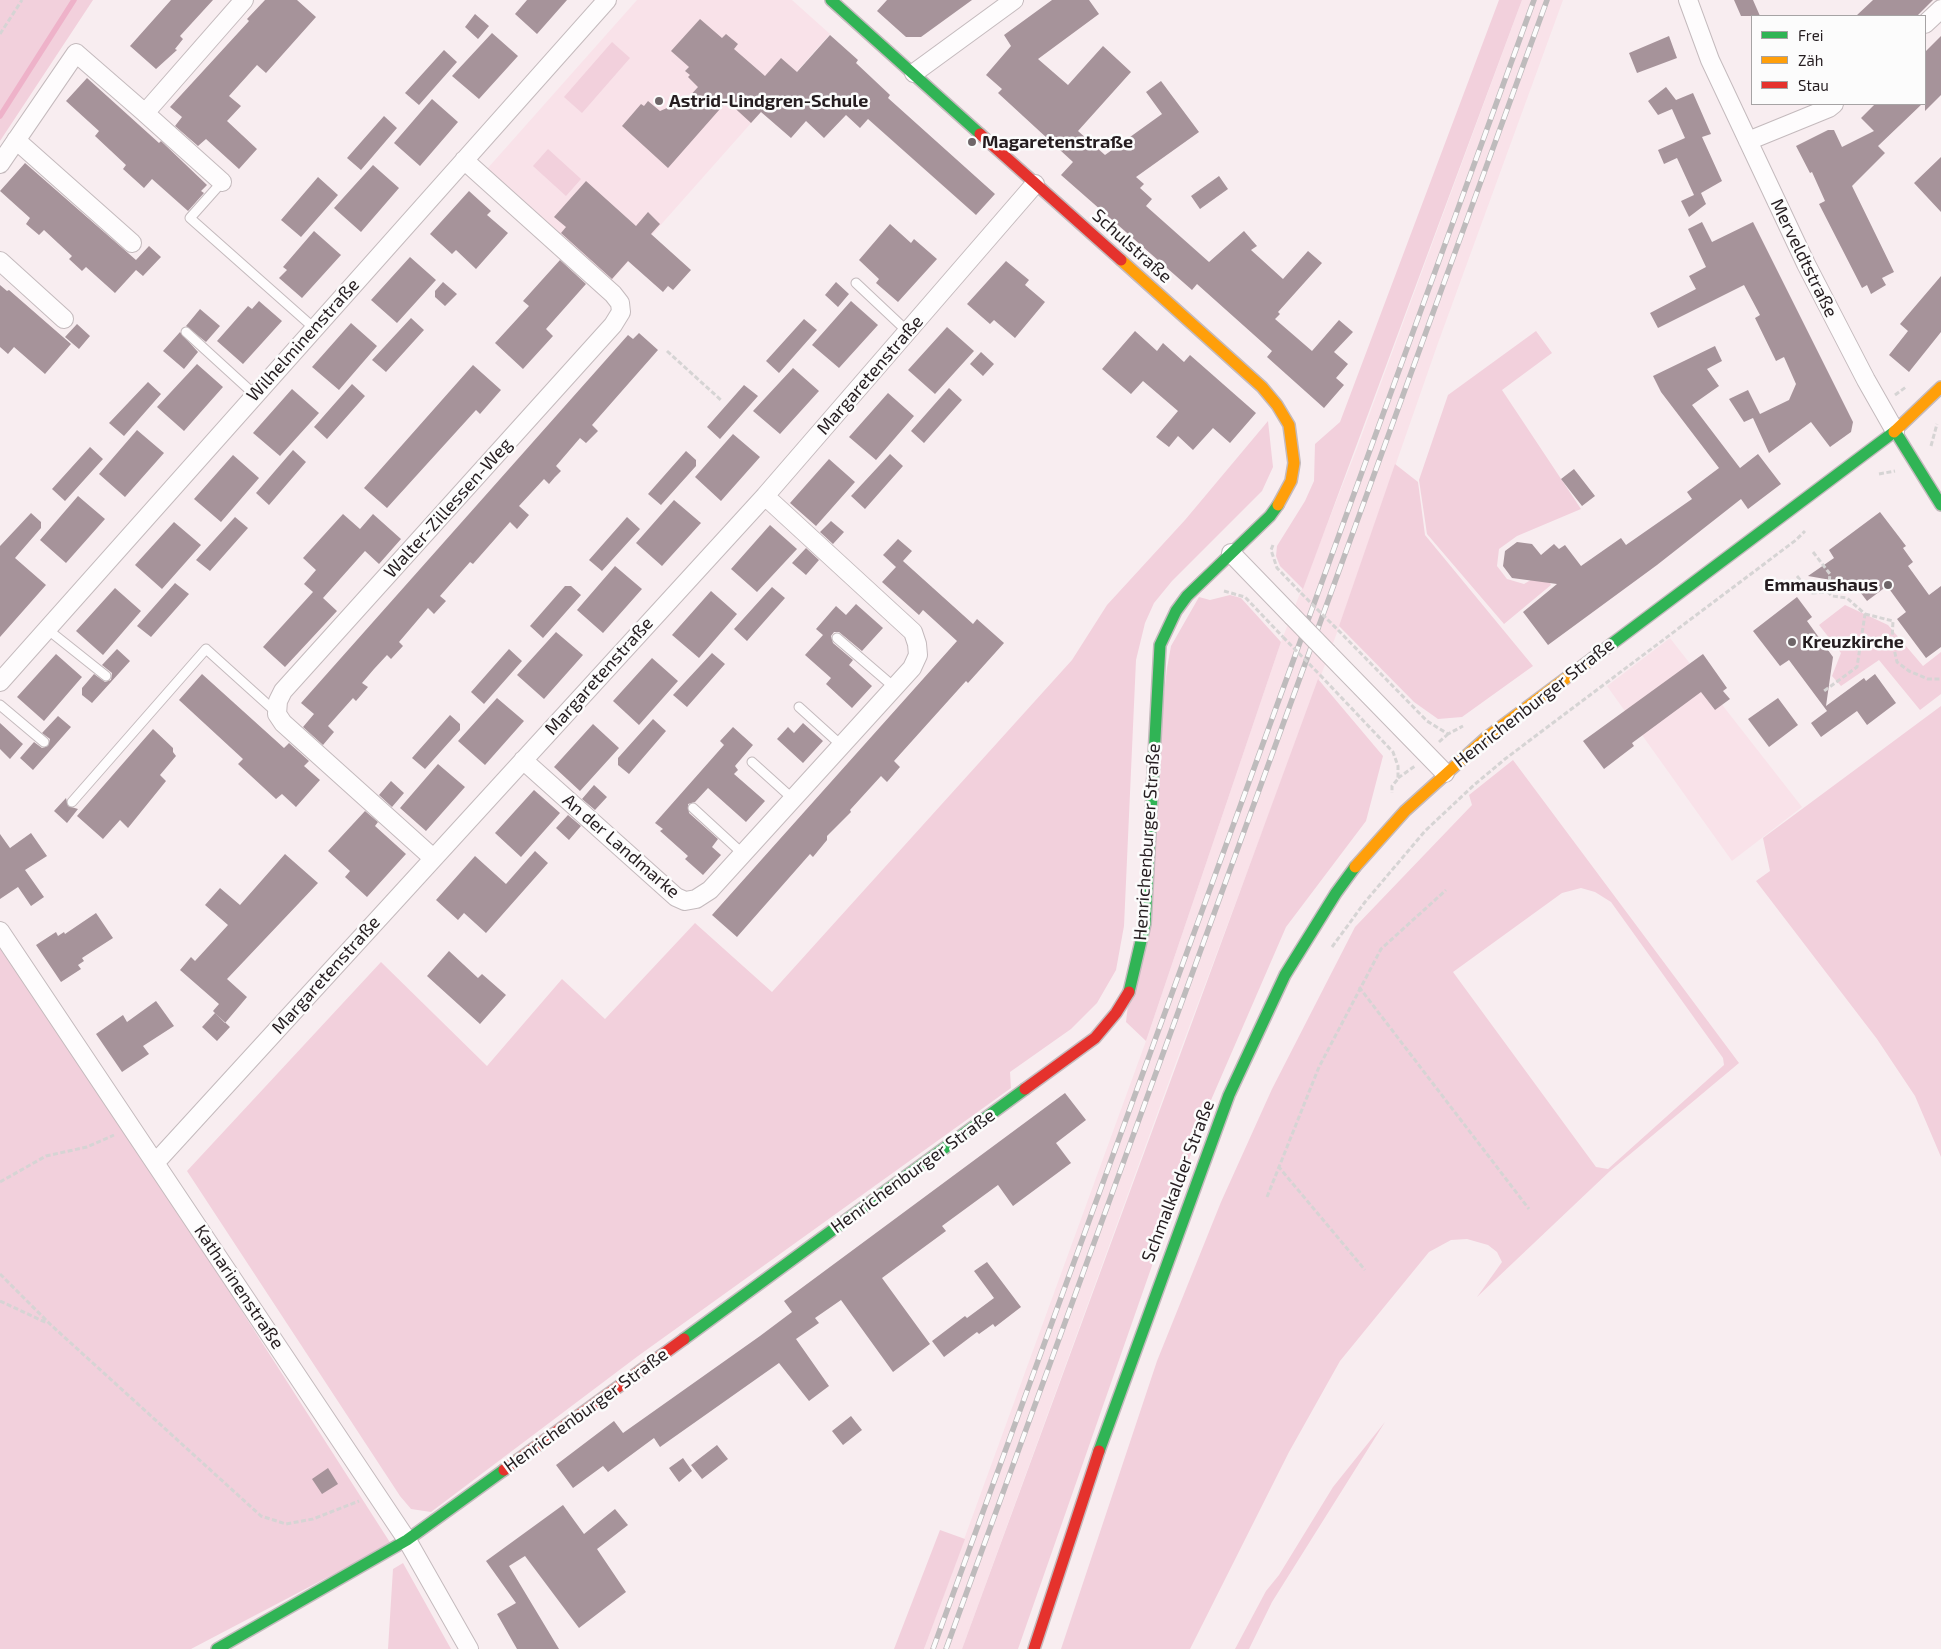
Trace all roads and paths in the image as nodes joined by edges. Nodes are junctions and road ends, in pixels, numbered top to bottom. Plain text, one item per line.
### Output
1 (22, 0) edge
2 (244, 0) edge
3 (607, 0) edge
4 (831, 0) edge
5 (1014, 0) edge
6 (1688, 0) edge
7 (1941, 9) edge
8 (1926, 23) edge
9 (0, 34) edge
10 (914, 73) junction
11 (1833, 105) edge
12 (145, 113) junction
13 (16, 140) junction
14 (1748, 142) junction
15 (464, 160) junction
16 (0, 164) edge
17 (222, 182) joint
18 (1035, 184) junction
19 (132, 243) dead end
20 (0, 261) edge
21 (856, 283) dead end
22 (64, 319) dead end
23 (314, 328) junction
24 (907, 331) junction
25 (186, 332) dead end
26 (668, 351) dead end
27 (1941, 388) edge
28 (255, 395) junction
29 (722, 402) dead end
30 (1940, 418) dead end
31 (1895, 431) junction
32 (1932, 445) dead end
33 (1892, 473) dead end
34 (1870, 478) dead end
35 (764, 496) junction
36 (1941, 505) edge
37 (1806, 529) dead end
38 (1812, 552) dead end
39 (1231, 553) junction
40 (1797, 576) dead end
41 (1828, 592) junction
42 (1301, 593) dead end
43 (1218, 594) dead end
44 (1865, 614) junction
45 (47, 628) junction
46 (837, 638) dead end
47 (106, 676) dead end
48 (1941, 679) edge
49 (0, 682) edge
50 (894, 687) junction
51 (1824, 692) dead end
52 (0, 705) edge
53 (799, 707) dead end
54 (277, 714) junction
55 (1465, 725) dead end
56 (44, 742) dead end
57 (841, 745) junction
58 (523, 760) junction
59 (752, 762) dead end
60 (1445, 773) junction
61 (1392, 795) dead end
62 (793, 799) junction
63 (72, 802) dead end
64 (693, 808) dead end
65 (743, 854) junction
66 (433, 858) junction
67 (1446, 890) dead end
68 (0, 931) edge
69 (1326, 954) dead end
70 (1359, 987) junction
71 (132, 1126) junction
72 (156, 1162) junction
73 (1278, 1166) junction
74 (0, 1182) edge
75 (1267, 1197) dead end
76 (1529, 1209) dead end
77 (1366, 1270) dead end
78 (0, 1274) edge
79 (0, 1301) edge
80 (51, 1324) junction
81 (374, 1492) junction
82 (407, 1540) junction
83 (217, 1649) edge
84 (469, 1649) edge
85 (1034, 1649) edge

1 - 9 path
2 - 12 street
3 - 15 street, Wilhelminenstraße
4 - 10 street, Schulstraße
5 - 10 street
6 - 14 street, Merveldtstraße
7 - 8 street
10 - 18 street, Schulstraße
11 - 14 street
12 - 13 street
12 - 17 street
13 - 16 street
13 - 19 street
14 - 31 street, Merveldtstraße
15 - 23 street, Wilhelminenstraße
15 - 54 street, Walter-Zillessen-Weg
17 - 23 lane
18 - 24 street, Margaretenstraße
18 - 39 street, Schulstraße
20 - 22 street
21 - 24 lane
23 - 28 street, Wilhelminenstraße
24 - 35 street, Margaretenstraße
25 - 28 lane
26 - 29 path
27 - 31 street, Henrichenburger Straße
28 - 45 street, Wilhelminenstraße
30 - 32 path
31 - 36 street, Merveldtstraße
31 - 60 street, Henrichenburger Straße
33 - 34 path
35 - 50 street, An der Landmarke
35 - 58 street, Margaretenstraße
37 - 69 path
38 - 41 path
39 - 60 street, Henrichenburger Straße, bridge
39 - 82 street, Henrichenburger Straße
40 - 41 path
41 - 44 path
42 - 55 path, bridge
43 - 61 path, bridge
44 - 48 path
44 - 51 path
45 - 47 lane
45 - 49 street, Wilhelminenstraße
46 - 50 lane
50 - 57 street, An der Landmarke
52 - 56 lane
53 - 57 lane
54 - 63 lane
54 - 66 street
57 - 62 street, An der Landmarke
58 - 65 street, An der Landmarke
58 - 66 street, Margaretenstraße
59 - 62 lane
60 - 85 street, Schmalkalder Straße
62 - 65 street, An der Landmarke
64 - 65 lane
66 - 72 street, Margaretenstraße
67 - 70 path
68 - 71 street, Katharinenstraße
70 - 73 path
70 - 76 path
71 - 72 street, Katharinenstraße
71 - 74 path
72 - 81 street, Katharinenstraße
73 - 75 path
73 - 77 path
78 - 80 path
79 - 80 path
80 - 81 path
81 - 82 street, Katharinenstraße
82 - 83 street, Henrichenburger Straße
82 - 84 street, Katharinenstraße

